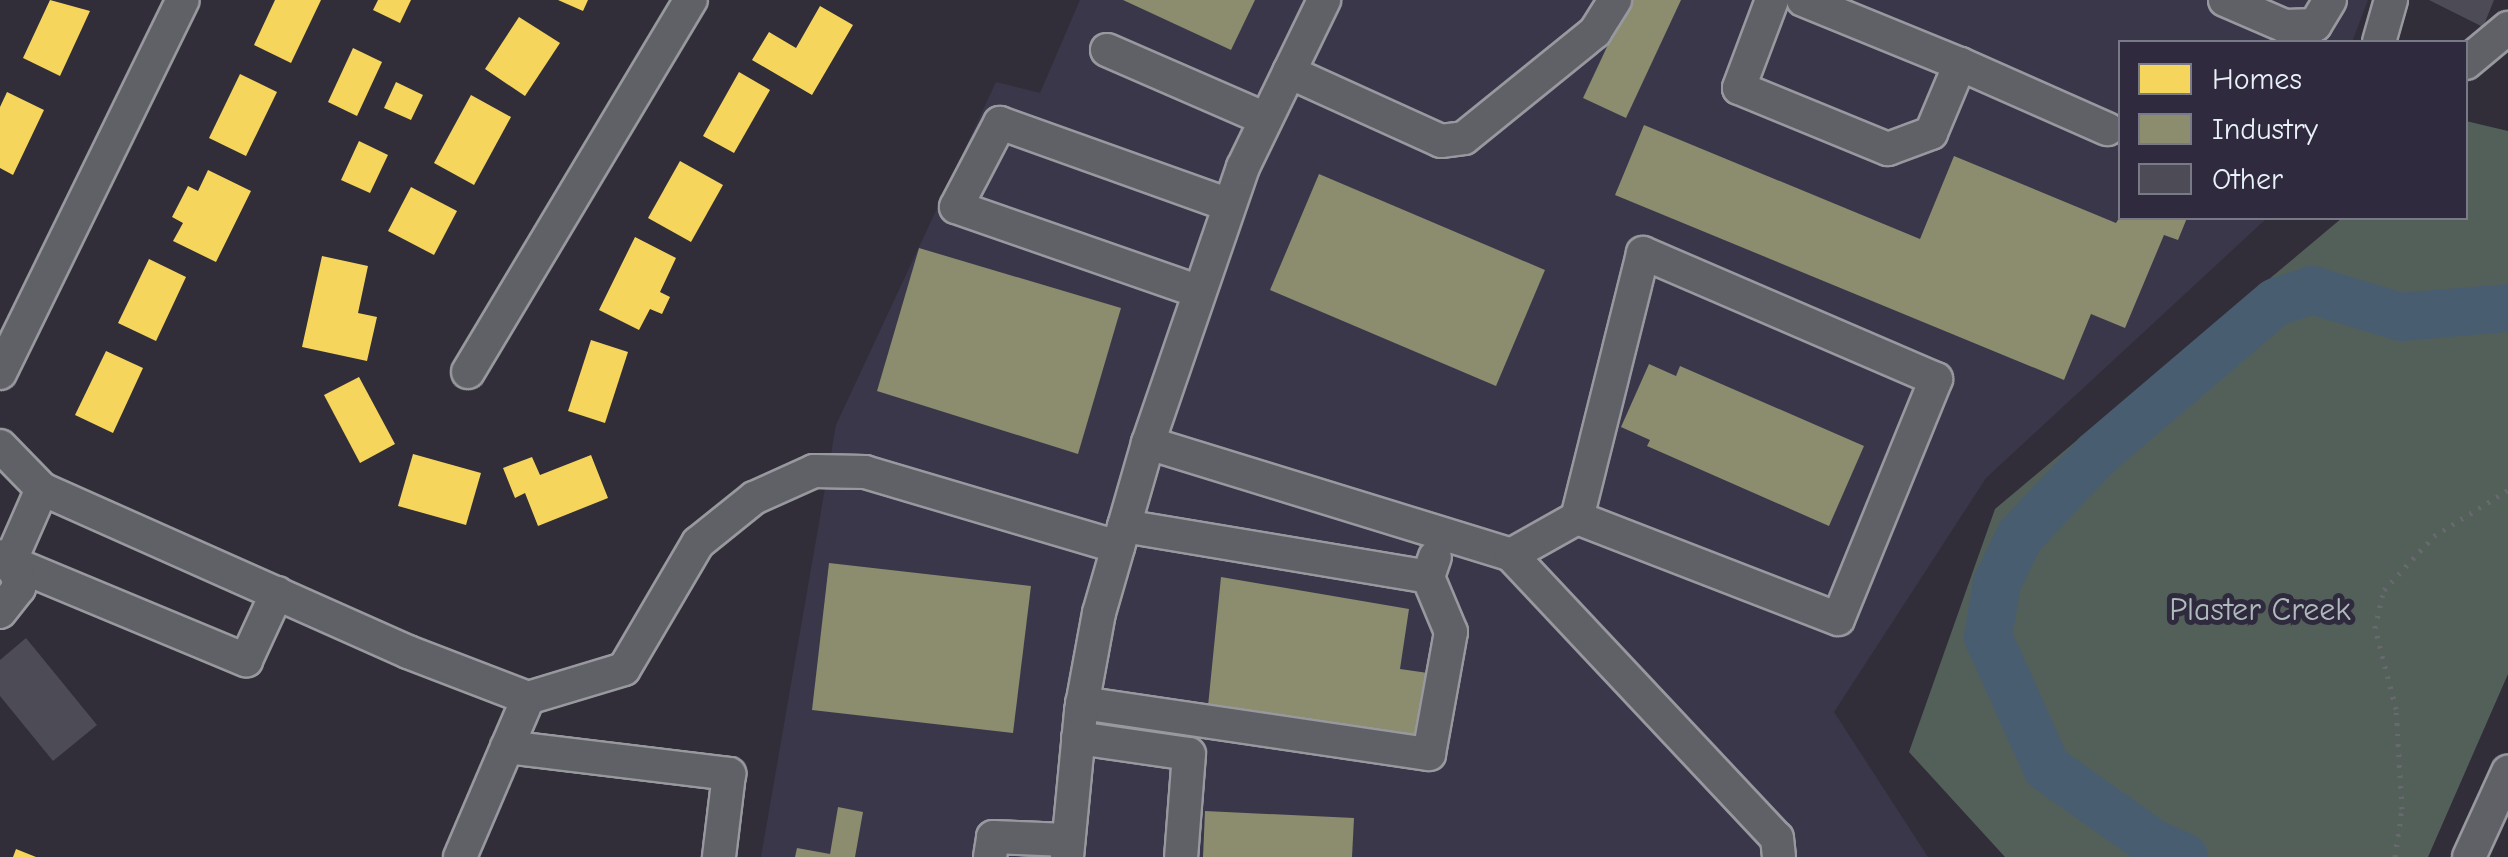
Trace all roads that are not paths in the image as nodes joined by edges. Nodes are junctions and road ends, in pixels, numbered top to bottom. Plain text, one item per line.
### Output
1 (183, 0) edge
2 (691, 0) edge
3 (1324, 0) edge
4 (1615, 0) edge
5 (1772, 0) edge
6 (1804, 0) edge
7 (2225, 0) edge
8 (2330, 0) edge
9 (2392, 0) edge
10 (2508, 28) edge
11 (2381, 40) edge
12 (1108, 50) dead end
13 (2468, 61) edge
14 (1960, 64) junction
15 (1289, 72) junction
16 (1266, 119) junction
17 (2108, 129) dead end
18 (1229, 205) junction
19 (1197, 291) junction
20 (468, 372) dead end
21 (0, 374) edge
22 (1148, 443) junction
23 (0, 446) edge
24 (42, 489) junction
25 (1577, 518) junction
26 (1443, 534) junction
27 (1121, 536) junction
28 (1511, 555) junction
29 (5, 559) edge
30 (1428, 577) junction
31 (277, 592) junction
32 (0, 612) edge
33 (528, 698) junction
34 (1082, 703) junction
35 (1078, 738) junction
36 (507, 747) junction
37 (2508, 772) edge
38 (1067, 848) edge
39 (460, 857) edge
40 (719, 857) edge
41 (990, 857) edge
42 (1182, 857) edge
43 (1779, 857) edge
44 (2468, 857) edge

1 - 21 street
2 - 20 street
3 - 15 street
4 - 15 street
5 - 14 street
6 - 14 street
7 - 8 street
9 - 11 street
10 - 13 street
12 - 16 street
14 - 17 street
15 - 16 street
16 - 18 street
18 - 19 street
18 - 19 street
19 - 22 street
22 - 26 street
22 - 27 street
23 - 24 street
24 - 29 street
24 - 31 street
25 - 25 street
25 - 28 street
26 - 28 street
26 - 30 street
27 - 30 street
27 - 33 street
27 - 34 street
28 - 43 street
29 - 31 street
29 - 32 street
30 - 34 street
31 - 33 street
33 - 36 street
34 - 35 street
35 - 38 street
35 - 42 street
36 - 39 street
36 - 40 street
37 - 44 street
38 - 41 street

